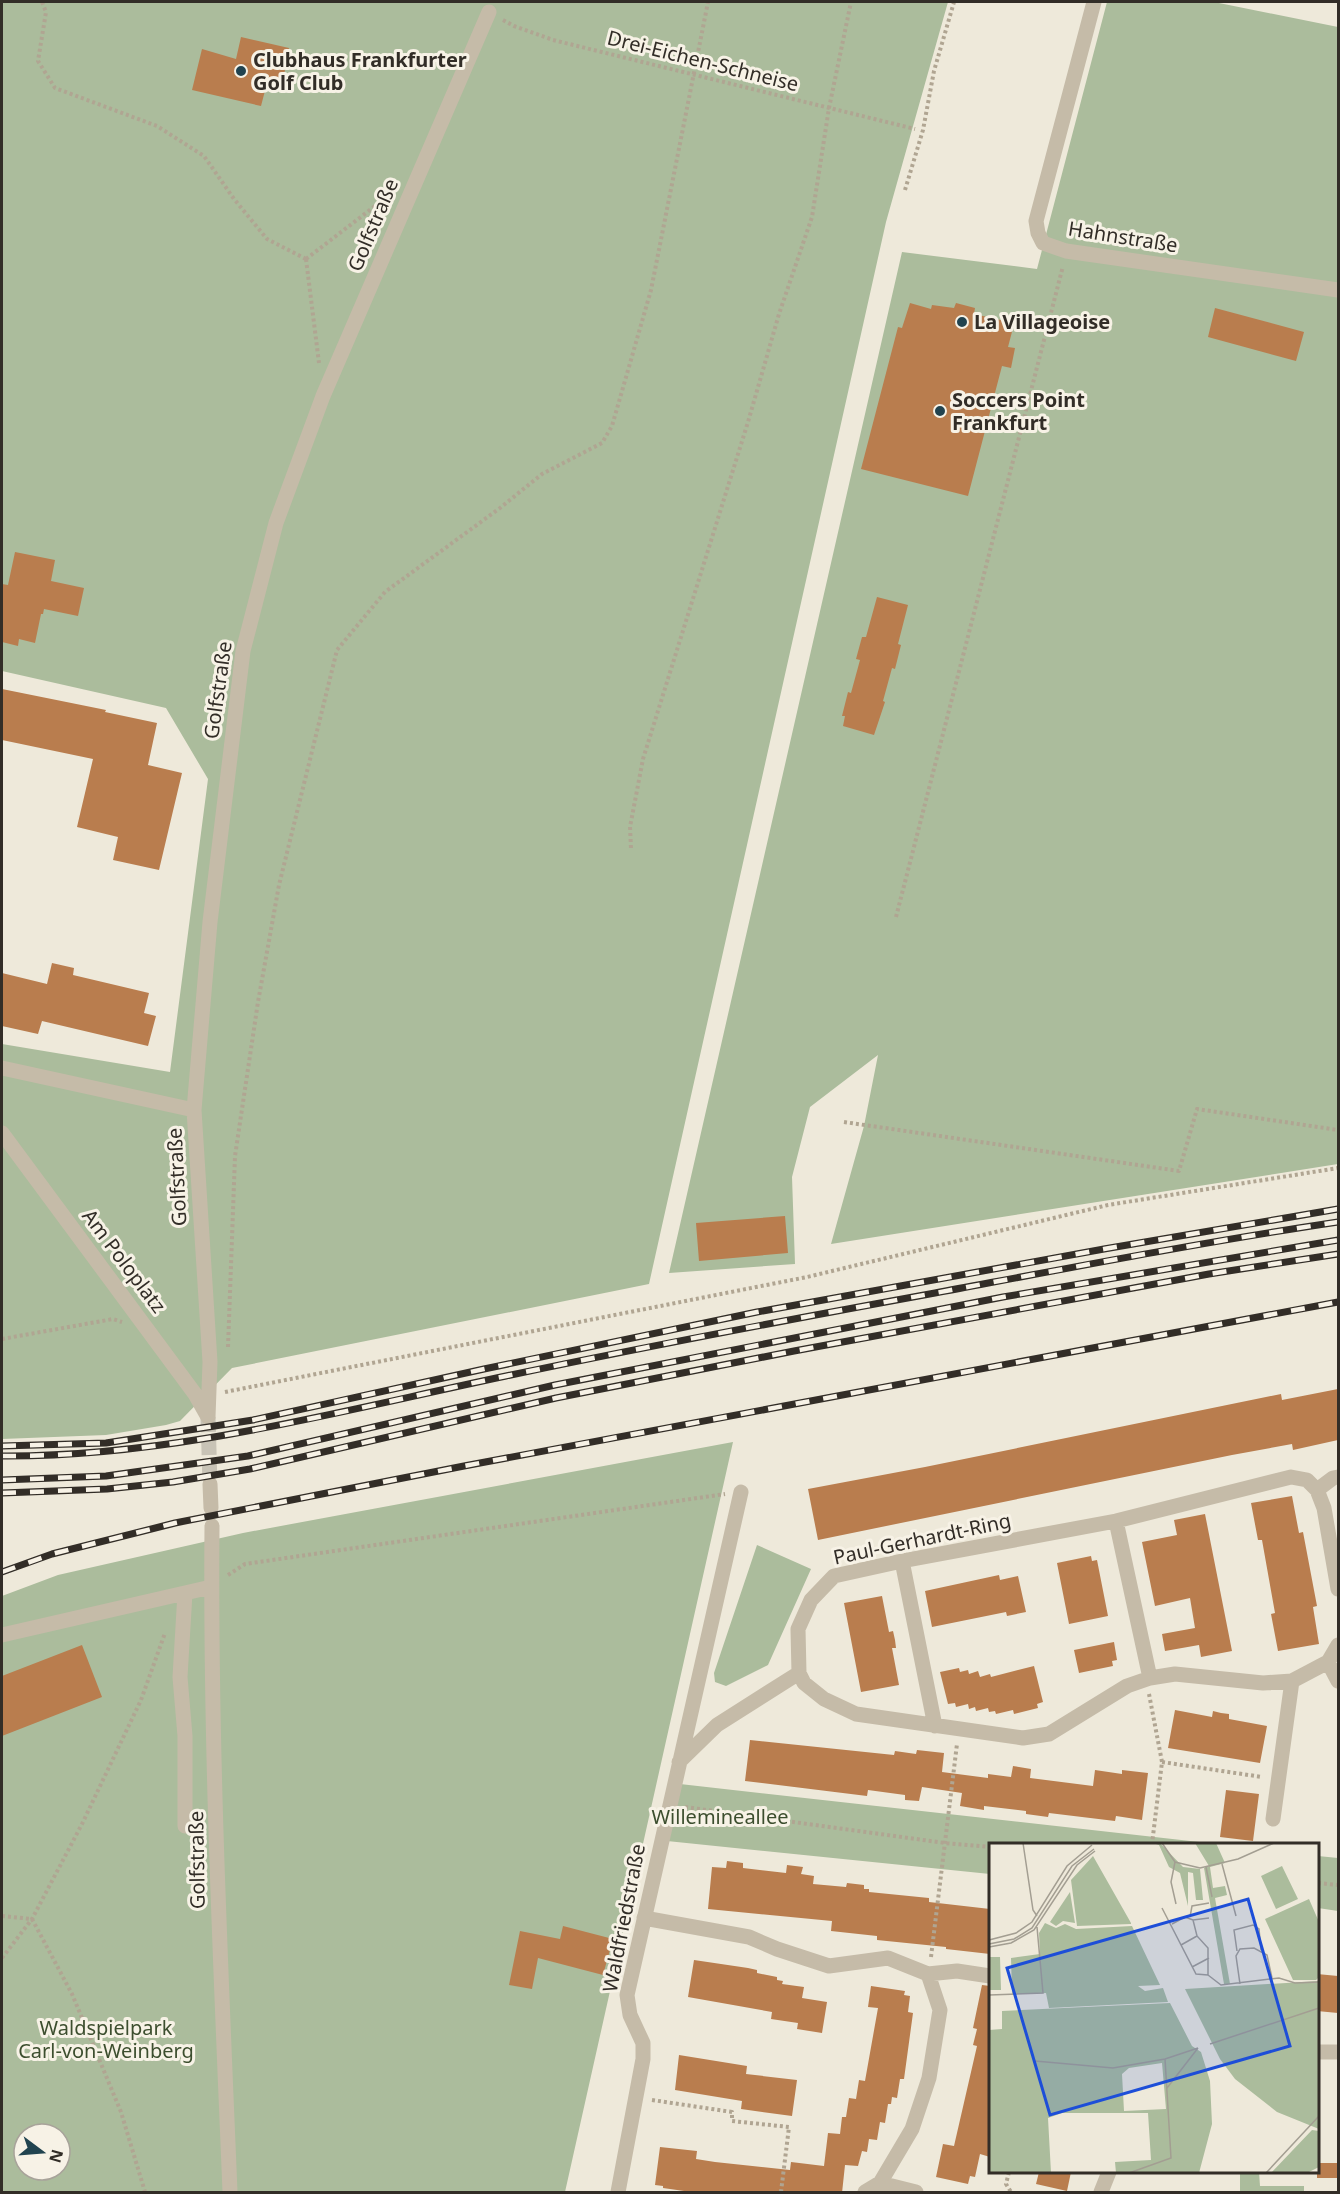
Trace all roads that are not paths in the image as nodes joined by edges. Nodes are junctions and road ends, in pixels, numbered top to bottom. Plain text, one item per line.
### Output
1 (1094, 2) edge
2 (489, 12) road end
3 (1338, 290) edge
4 (2, 1068) edge
5 (194, 1110) junction
6 (2, 1133) edge
7 (208, 1417) joint
8 (1338, 1477) edge
9 (210, 1484) tunnel mouth
10 (1317, 1490) junction
11 (741, 1492) road end
12 (211, 1508) dead end
13 (1116, 1521) junction
14 (212, 1526) dead end
15 (902, 1561) junction
16 (211, 1587) junction
17 (1338, 1589) edge
18 (185, 1593) junction
19 (2, 1635) edge
20 (1338, 1645) edge
21 (1328, 1662) junction
22 (799, 1673) junction
23 (1150, 1678) junction
24 (1292, 1681) junction
25 (1338, 1681) edge
26 (935, 1726) junction
27 (678, 1763) junction
28 (1273, 1819) dead end
29 (185, 1826) dead end
30 (644, 1918) junction
31 (928, 1974) junction
32 (989, 1976) edge
33 (1319, 2052) edge
34 (1338, 2052) edge
35 (1109, 2173) edge
36 (880, 2182) junction
37 (230, 2193) edge
38 (618, 2193) edge
39 (865, 2193) edge
40 (915, 2193) edge
41 (1101, 2193) edge

1 - 3 street, Hahnstraße
2 - 5 street, Golfstraße
4 - 5 street
5 - 7 street, Golfstraße
6 - 7 street, Am Poloplatz
8 - 10 street
9 - 12 street
10 - 13 street, Paul-Gerhardt-Ring
10 - 17 street
11 - 27 street, Waldfriedstraße
13 - 15 street, Paul-Gerhardt-Ring
13 - 23 street
14 - 16 street, Golfstraße
15 - 22 street, Paul-Gerhardt-Ring
15 - 26 street
16 - 18 street
16 - 37 street, Golfstraße
18 - 19 street
18 - 29 street
20 - 21 street
21 - 24 street
21 - 25 street
22 - 26 street
22 - 27 street
23 - 24 street
23 - 26 street
24 - 28 street
27 - 30 street, Waldfriedstraße
30 - 31 street
30 - 38 street, Waldfriedstraße
31 - 32 street
31 - 36 street
33 - 34 street
35 - 41 street
36 - 39 street
36 - 40 street

